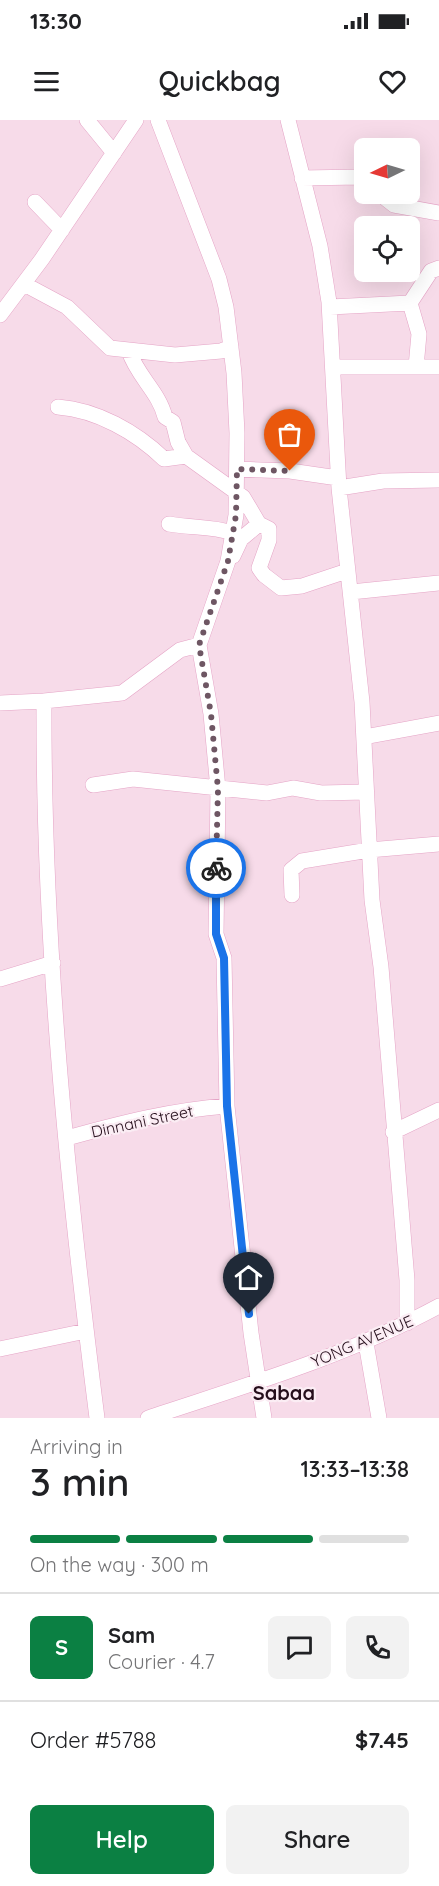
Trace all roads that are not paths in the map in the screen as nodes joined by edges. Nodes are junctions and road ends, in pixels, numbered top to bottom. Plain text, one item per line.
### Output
1 (87, 120) edge
2 (136, 120) edge
3 (158, 120) edge
4 (288, 120) edge
5 (114, 153) junction
6 (354, 177) edge
7 (302, 178) junction
8 (35, 202) dead end
9 (393, 204) edge
10 (439, 213) edge
11 (62, 230) junction
12 (439, 267) edge
13 (24, 284) junction
14 (410, 303) junction
15 (3, 304) edge
16 (330, 307) junction
17 (231, 347) junction
18 (129, 351) junction
19 (334, 367) junction
20 (416, 367) junction
21 (439, 367) edge
22 (58, 407) dead end
23 (186, 456) junction
24 (237, 469) junction
25 (439, 480) edge
26 (338, 483) junction
27 (236, 493) junction
28 (169, 524) dead end
29 (259, 524) junction
30 (233, 533) junction
31 (228, 561) junction
32 (347, 571) junction
33 (439, 583) edge
34 (351, 592) junction
35 (199, 645) junction
36 (44, 701) junction
37 (0, 703) edge
38 (439, 723) edge
39 (364, 737) junction
40 (93, 785) dead end
41 (218, 789) junction
42 (366, 792) junction
43 (439, 844) edge
44 (369, 850) junction
45 (292, 895) dead end
46 (53, 963) junction
47 (0, 979) edge
48 (227, 1106) junction
49 (439, 1110) edge
50 (393, 1132) junction
51 (67, 1138) junction
52 (439, 1306) edge
53 (407, 1323) junction
54 (86, 1331) junction
55 (366, 1343) junction
56 (0, 1349) edge
57 (257, 1382) junction
58 (169, 1415) edge
59 (97, 1418) edge
60 (148, 1418) edge
61 (264, 1418) edge
62 (379, 1418) edge

1 - 5 street
2 - 5 street
3 - 17 street
4 - 7 street
5 - 11 street
6 - 7 street
7 - 16 street
8 - 11 street
9 - 10 street
11 - 13 street
12 - 14 street
13 - 15 street
13 - 18 street
14 - 16 street
14 - 20 street
16 - 19 street
17 - 18 street
17 - 24 street
18 - 23 street
19 - 20 street
19 - 26 street
20 - 21 street
22 - 23 street
23 - 27 street
24 - 26 street
24 - 27 street
25 - 26 street
26 - 32 street
27 - 29 street
27 - 30 street
28 - 30 street
29 - 31 street
29 - 32 street
30 - 31 street
31 - 35 street
32 - 34 street
33 - 34 street
34 - 39 street
35 - 36 street
35 - 41 street
36 - 37 street
36 - 46 street
38 - 39 street
39 - 42 street
40 - 41 street
41 - 42 street
41 - 48 street
42 - 44 street
43 - 44 street
44 - 45 street
44 - 50 street
46 - 47 street
46 - 51 street
48 - 51 street, Dinnani Street
48 - 57 street
49 - 50 street
50 - 53 street
51 - 54 street
52 - 53 street, YONG AVENUE
53 - 55 street, YONG AVENUE
54 - 56 street
54 - 59 street
55 - 57 street, YONG AVENUE
55 - 62 street
57 - 58 street, YONG AVENUE
57 - 61 street
58 - 60 street, YONG AVENUE

